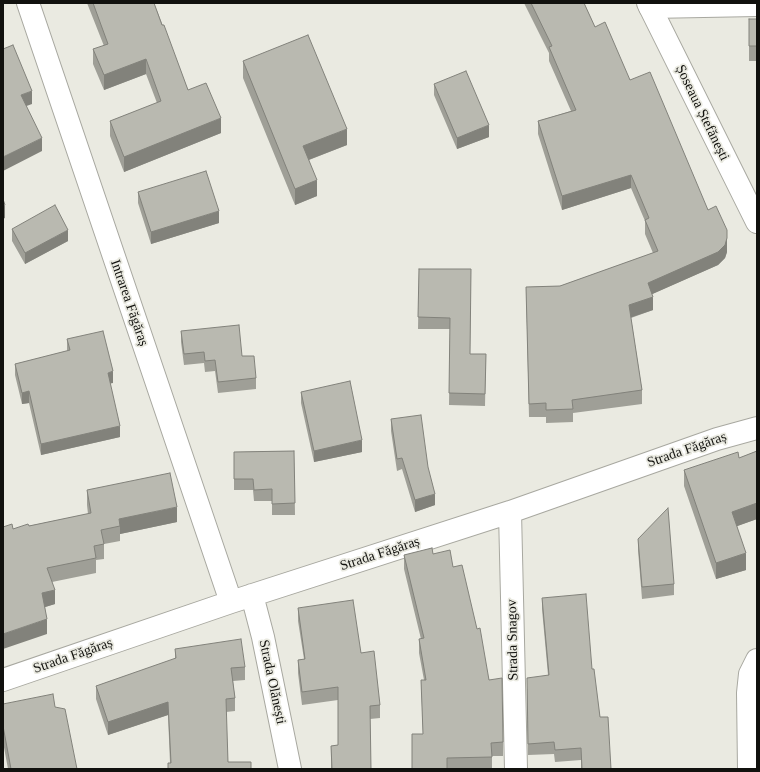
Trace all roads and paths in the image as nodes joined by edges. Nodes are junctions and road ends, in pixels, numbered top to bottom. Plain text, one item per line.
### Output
1 (28, 3) edge
2 (649, 5) edge
3 (757, 5) edge
4 (757, 222) edge
5 (757, 428) edge
6 (510, 512) junction
7 (252, 596) junction
8 (231, 602) junction
9 (757, 660) edge
10 (3, 680) edge
11 (290, 769) edge
12 (516, 769) edge
13 (749, 769) edge

1 - 8 street, Intrarea Făgăraș
2 - 3 street
2 - 4 street, Șoseaua Ștefănești
5 - 6 street, Strada Făgăraș
6 - 7 street, Strada Făgăraș
6 - 12 street, Strada Snagov
7 - 8 street, Strada Făgăraș
7 - 11 street, Strada Olănești
8 - 10 street, Strada Făgăraș
9 - 13 street

